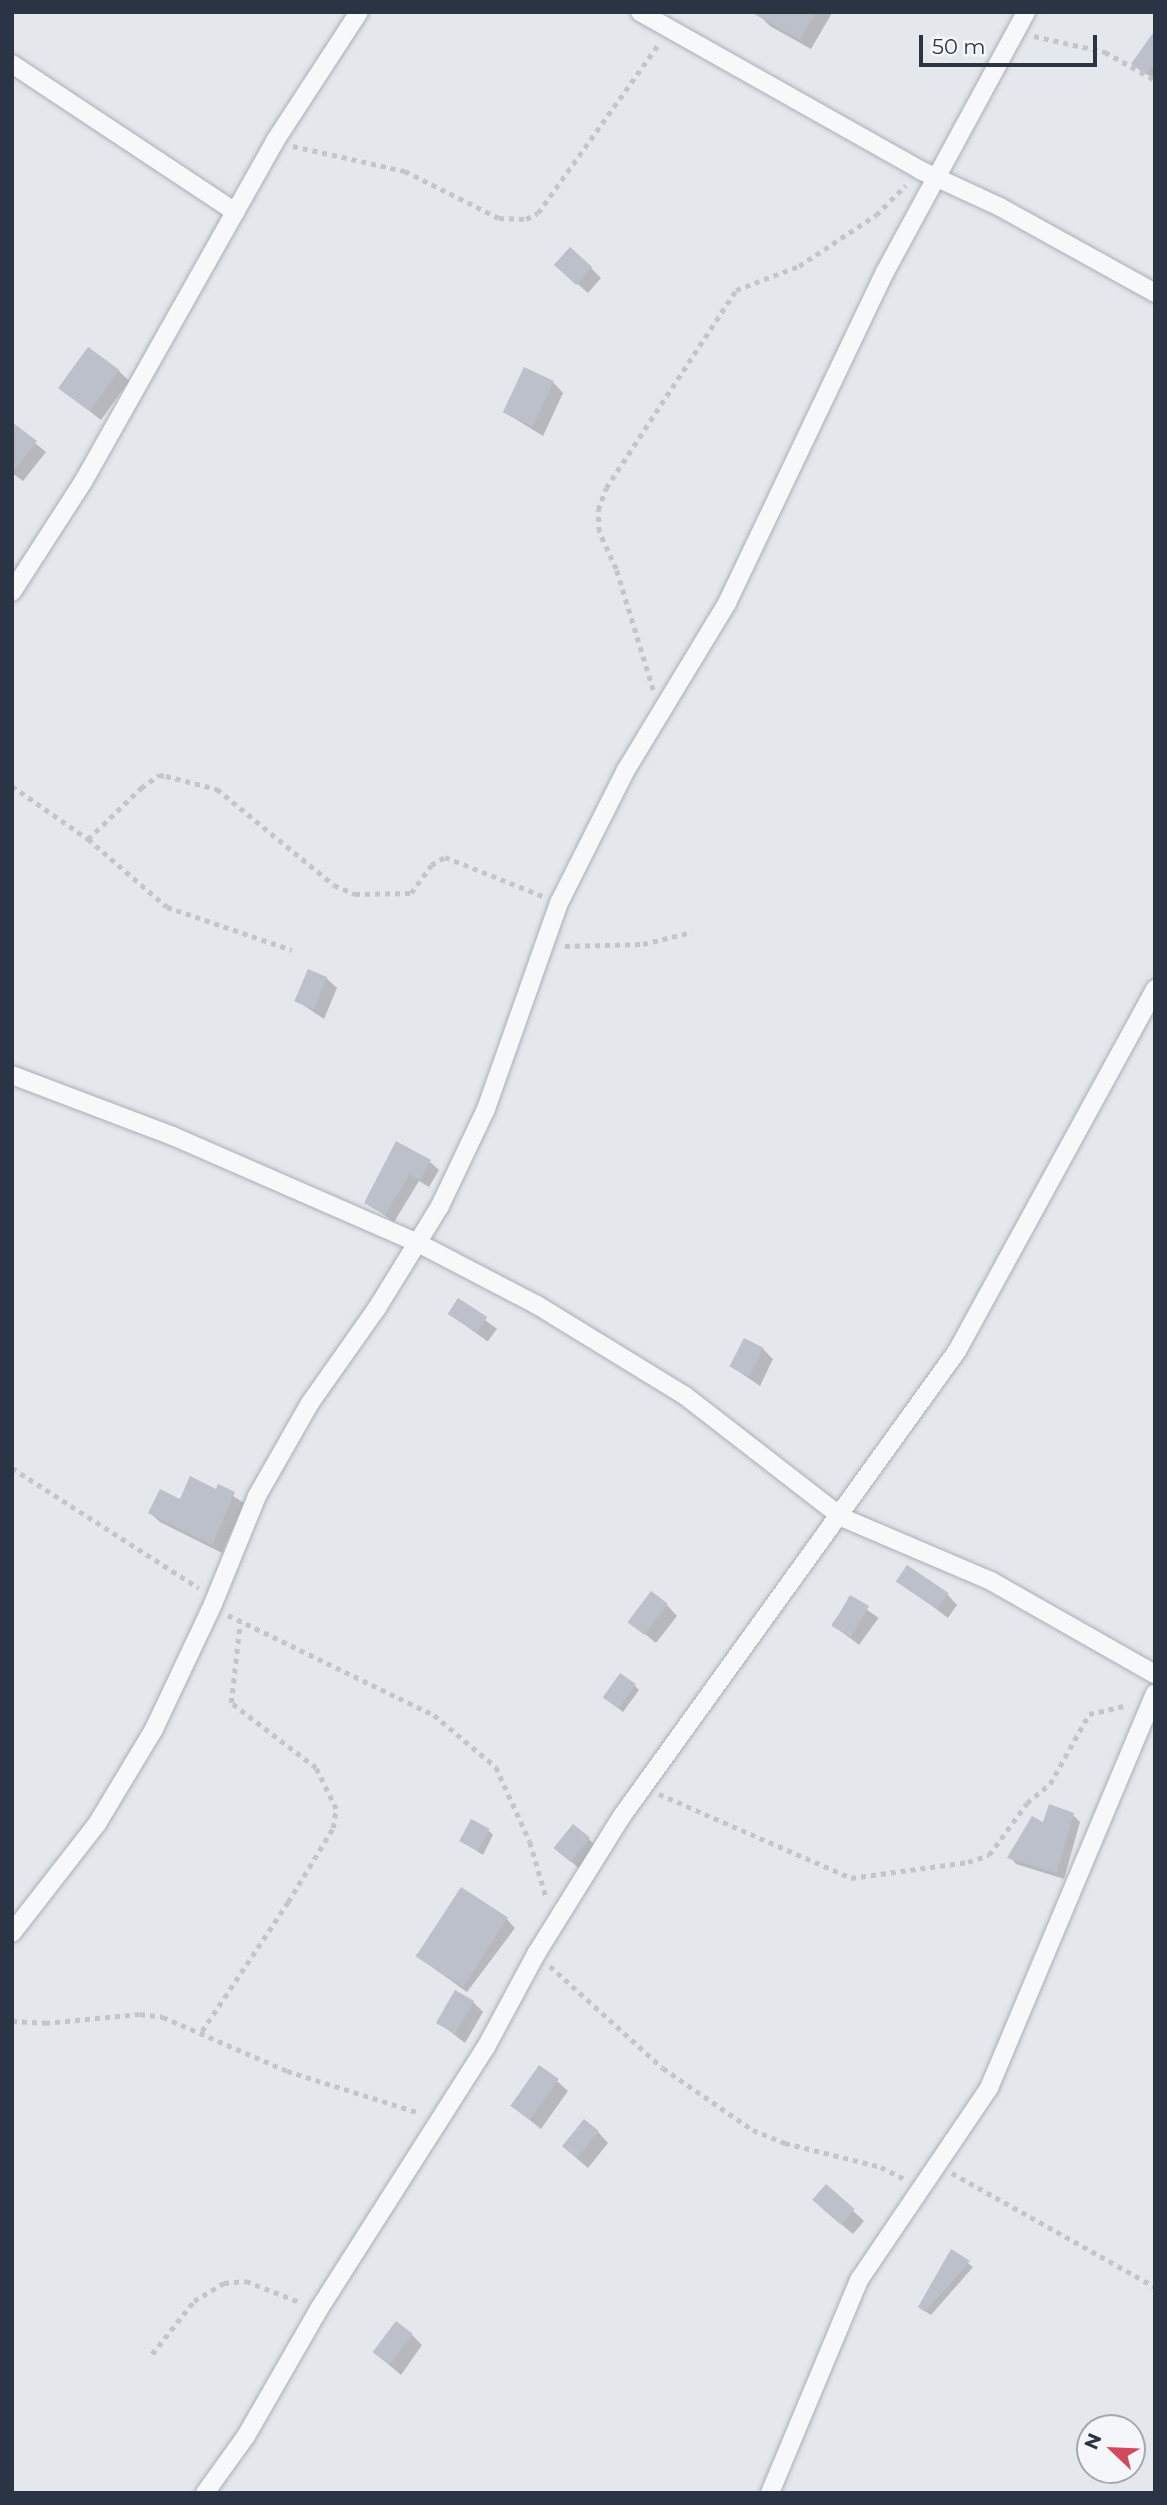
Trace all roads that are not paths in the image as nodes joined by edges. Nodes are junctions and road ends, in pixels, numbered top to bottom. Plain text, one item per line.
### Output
1 (359, 12) edge
2 (640, 12) edge
3 (1026, 12) edge
4 (12, 64) edge
5 (927, 174) junction
6 (236, 212) junction
7 (1155, 293) edge
8 (12, 592) edge
9 (1155, 989) edge
10 (12, 1075) edge
11 (416, 1242) junction
12 (841, 1517) junction
13 (1155, 1674) edge
14 (1152, 1699) edge
15 (12, 1933) edge
16 (205, 2493) edge
17 (770, 2493) edge

1 - 6 street
2 - 5 street
3 - 5 street
4 - 6 street
5 - 7 street
5 - 11 street
6 - 8 street
9 - 12 street
10 - 11 street
11 - 12 street
11 - 15 street
12 - 13 street
12 - 16 street
14 - 17 street

